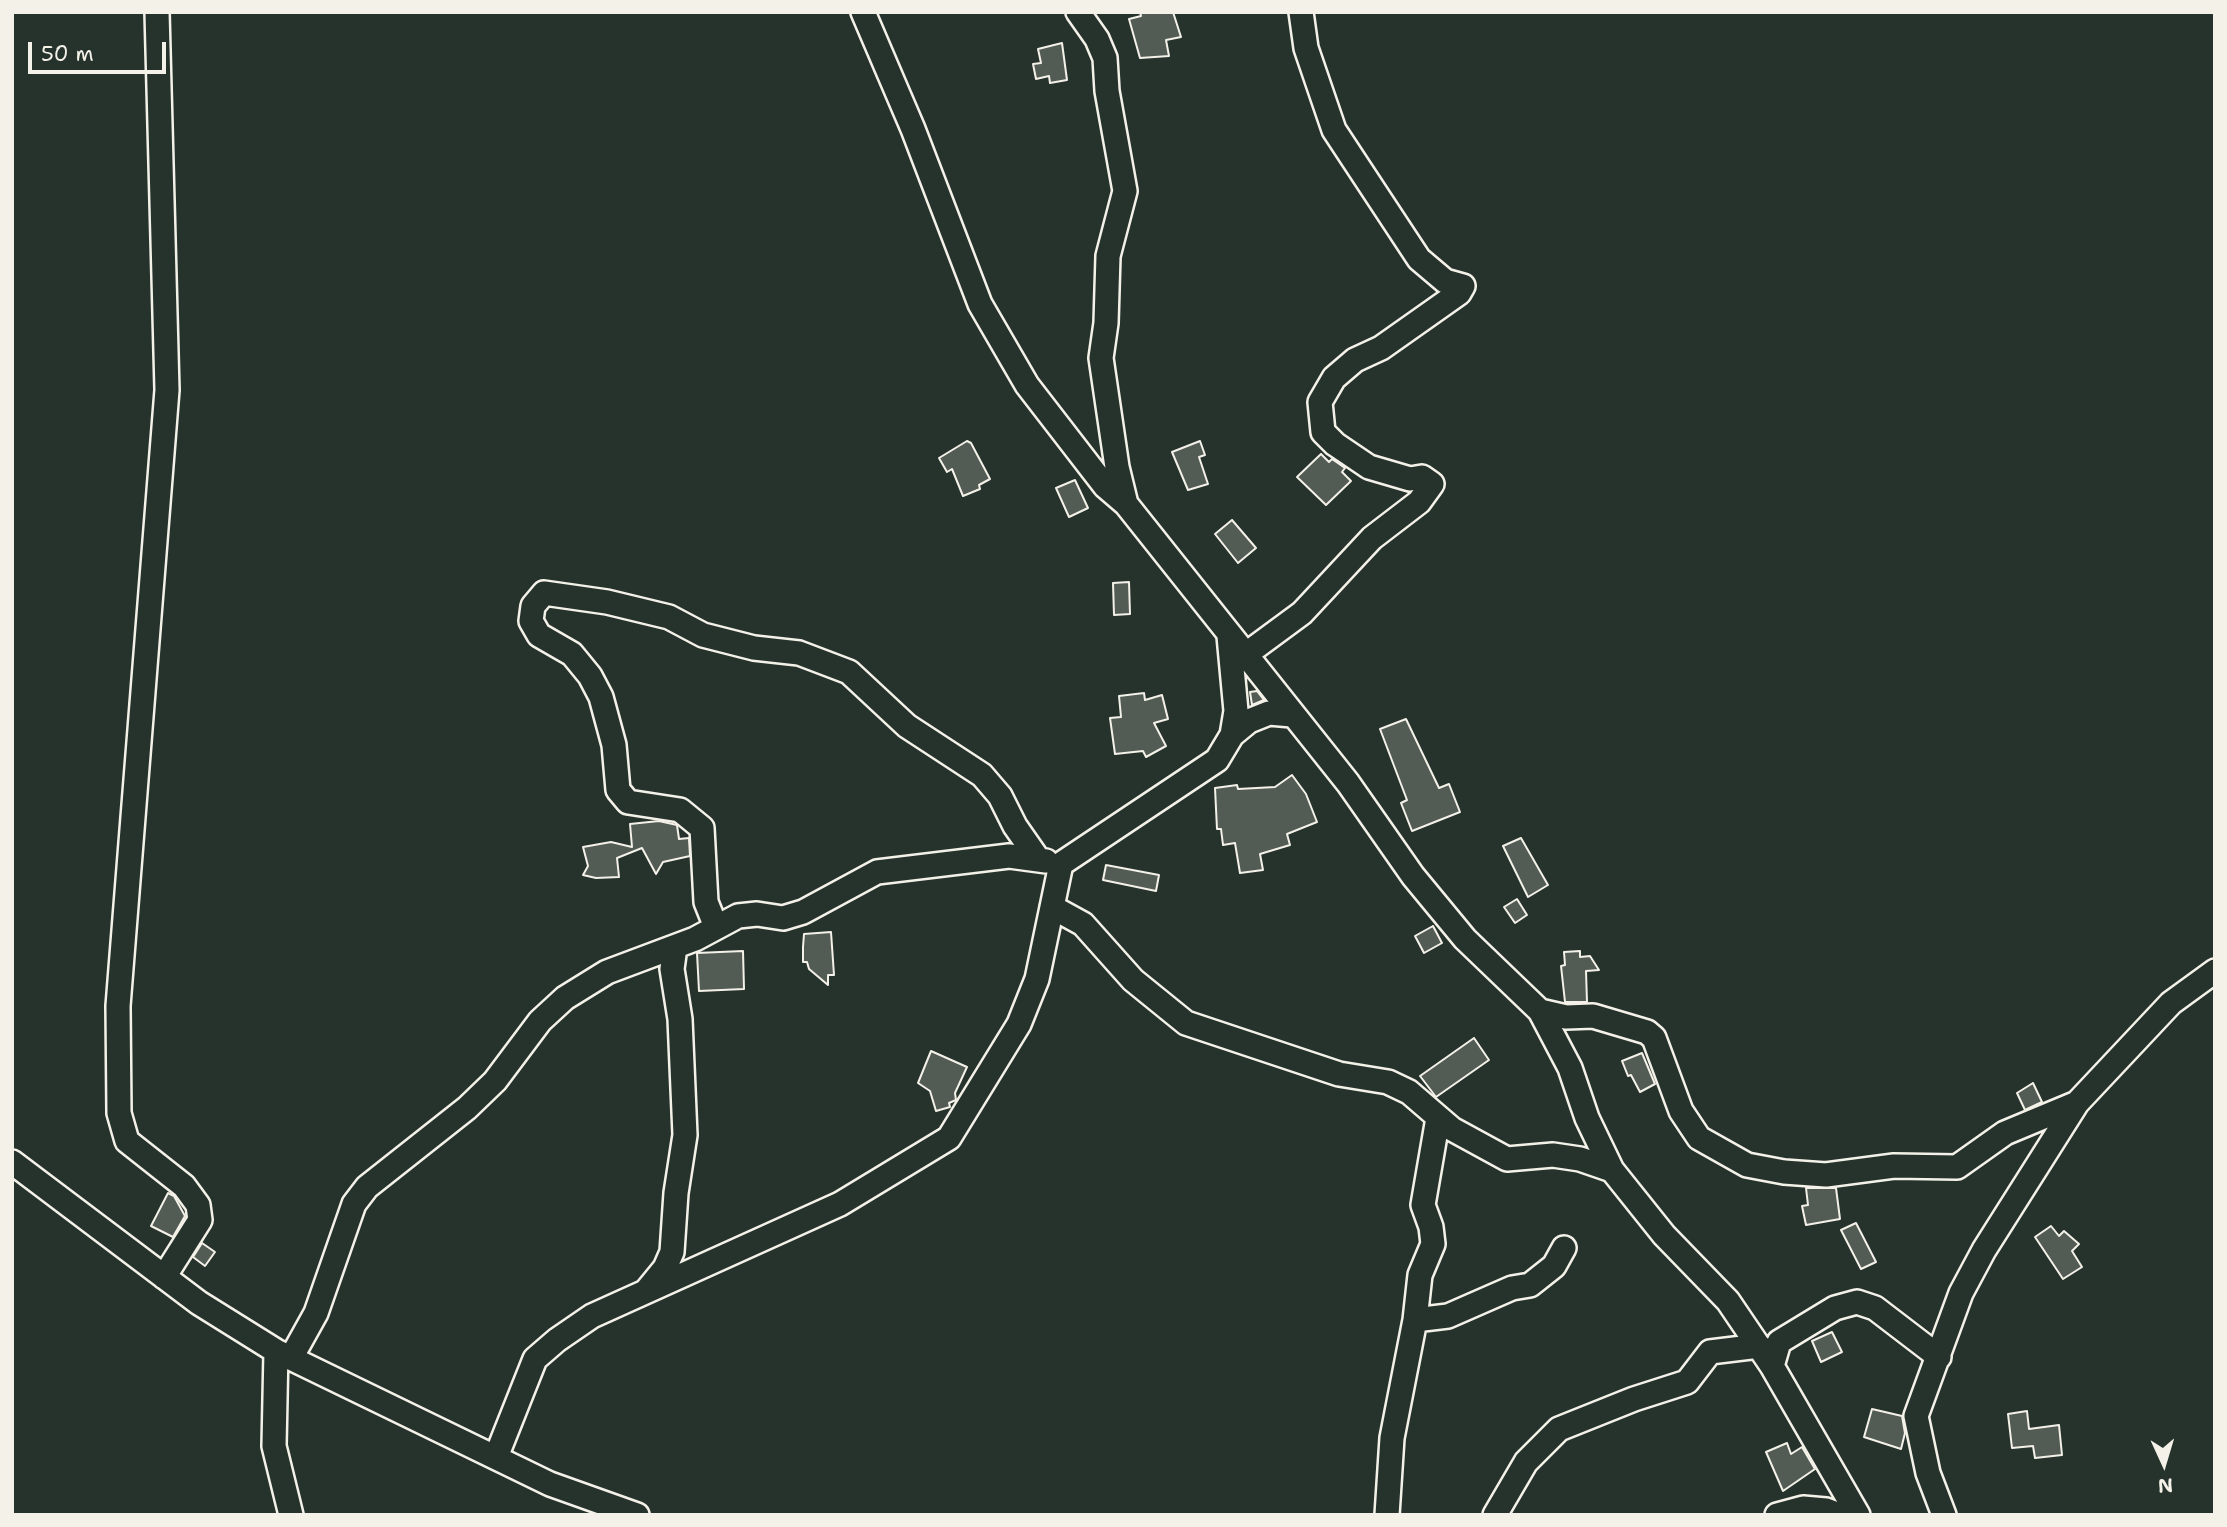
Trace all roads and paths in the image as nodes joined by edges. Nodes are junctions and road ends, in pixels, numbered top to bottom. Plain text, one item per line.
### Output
1 (157, 12) edge
2 (863, 12) edge
3 (1078, 12) edge
4 (1301, 12) edge
5 (1126, 504) junction
6 (1228, 633) junction
7 (1245, 655) junction
8 (1292, 715) junction
9 (1232, 735) junction
10 (1049, 861) junction
11 (1052, 907) junction
12 (716, 927) junction
13 (675, 947) junction
14 (2215, 971) edge
15 (1560, 1025) junction
16 (2077, 1103) junction
17 (1438, 1118) junction
18 (12, 1162) edge
19 (1612, 1170) junction
20 (1564, 1248) dead end
21 (164, 1277) junction
22 (645, 1293) junction
23 (1415, 1320) junction
24 (1764, 1343) junction
25 (284, 1354) junction
26 (1940, 1357) junction
27 (496, 1457) junction
28 (291, 1515) edge
29 (637, 1515) edge
30 (1387, 1515) edge
31 (1494, 1515) edge
32 (1777, 1515) edge
33 (1839, 1515) edge
34 (1858, 1515) edge
35 (1944, 1515) edge

1 - 21 street
2 - 5 street
3 - 5 street
4 - 7 street
5 - 6 street
6 - 7 street
6 - 9 street
7 - 8 street
8 - 9 street
8 - 15 street
9 - 10 street
10 - 11 street
10 - 12 street
10 - 12 street
11 - 17 street
11 - 22 street
12 - 13 street
13 - 22 street
13 - 25 street
14 - 16 street
15 - 16 street
15 - 19 street
16 - 26 street
17 - 19 street
17 - 23 street
18 - 21 street
19 - 24 street
20 - 23 street
21 - 25 street
22 - 27 street
23 - 30 street
24 - 26 street
24 - 31 street
24 - 34 street
25 - 27 street
25 - 28 street
26 - 35 street
27 - 29 street
32 - 33 street

